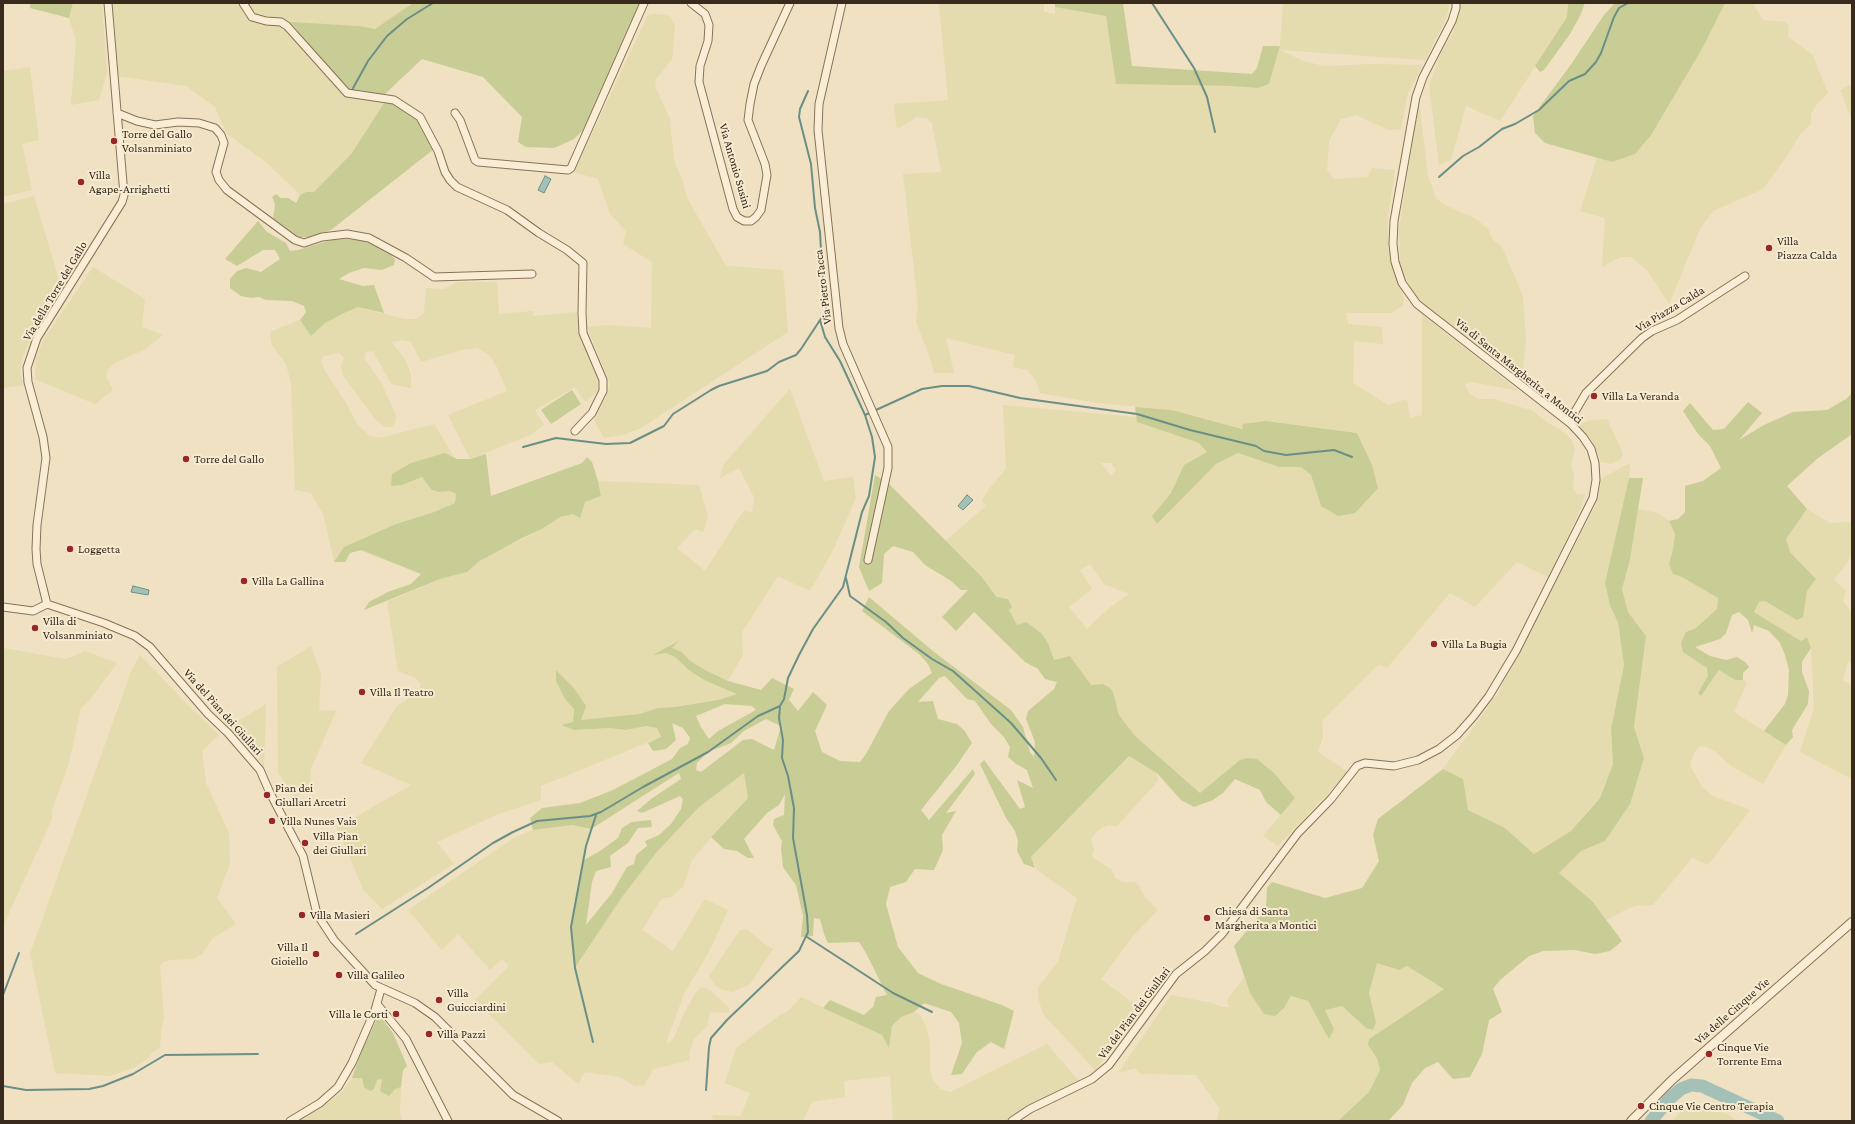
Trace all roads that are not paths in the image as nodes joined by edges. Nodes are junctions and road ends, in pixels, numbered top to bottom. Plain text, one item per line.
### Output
1 (108, 3) edge
2 (243, 3) edge
3 (644, 3) edge
4 (691, 3) edge
5 (790, 3) edge
6 (842, 3) edge
7 (1456, 3) edge
8 (117, 113) junction
9 (455, 113) dead end
10 (532, 274) dead end
11 (1745, 276) dead end
12 (1571, 424) junction
13 (576, 431) dead end
14 (868, 560) dead end
15 (47, 604) junction
16 (3, 607) edge
17 (1852, 922) edge
18 (1189, 963) joint
19 (381, 988) junction
20 (377, 1004) junction
21 (292, 1121) edge
22 (448, 1121) edge
23 (558, 1121) edge
24 (1012, 1121) edge
25 (1631, 1121) edge

1 - 8 street, Via della Torre del Gallo
2 - 13 street
3 - 9 street
4 - 5 street, Via Antonio Susini
6 - 14 street, Via Pietro Tacca
7 - 12 street, Via di Santa Margherita a Montici
8 - 10 street
8 - 15 street, Via della Torre del Gallo
11 - 12 street, Via Piazza Calda
12 - 18 street, Via di Santa Margherita a Montici
15 - 16 street
15 - 19 street, Via del Pian dei Giullari
17 - 25 street, Via delle Cinque Vie
18 - 24 street, Via del Pian dei Giullari
19 - 20 street
19 - 23 street, Via del Pian dei Giullari
20 - 21 street
20 - 22 street

